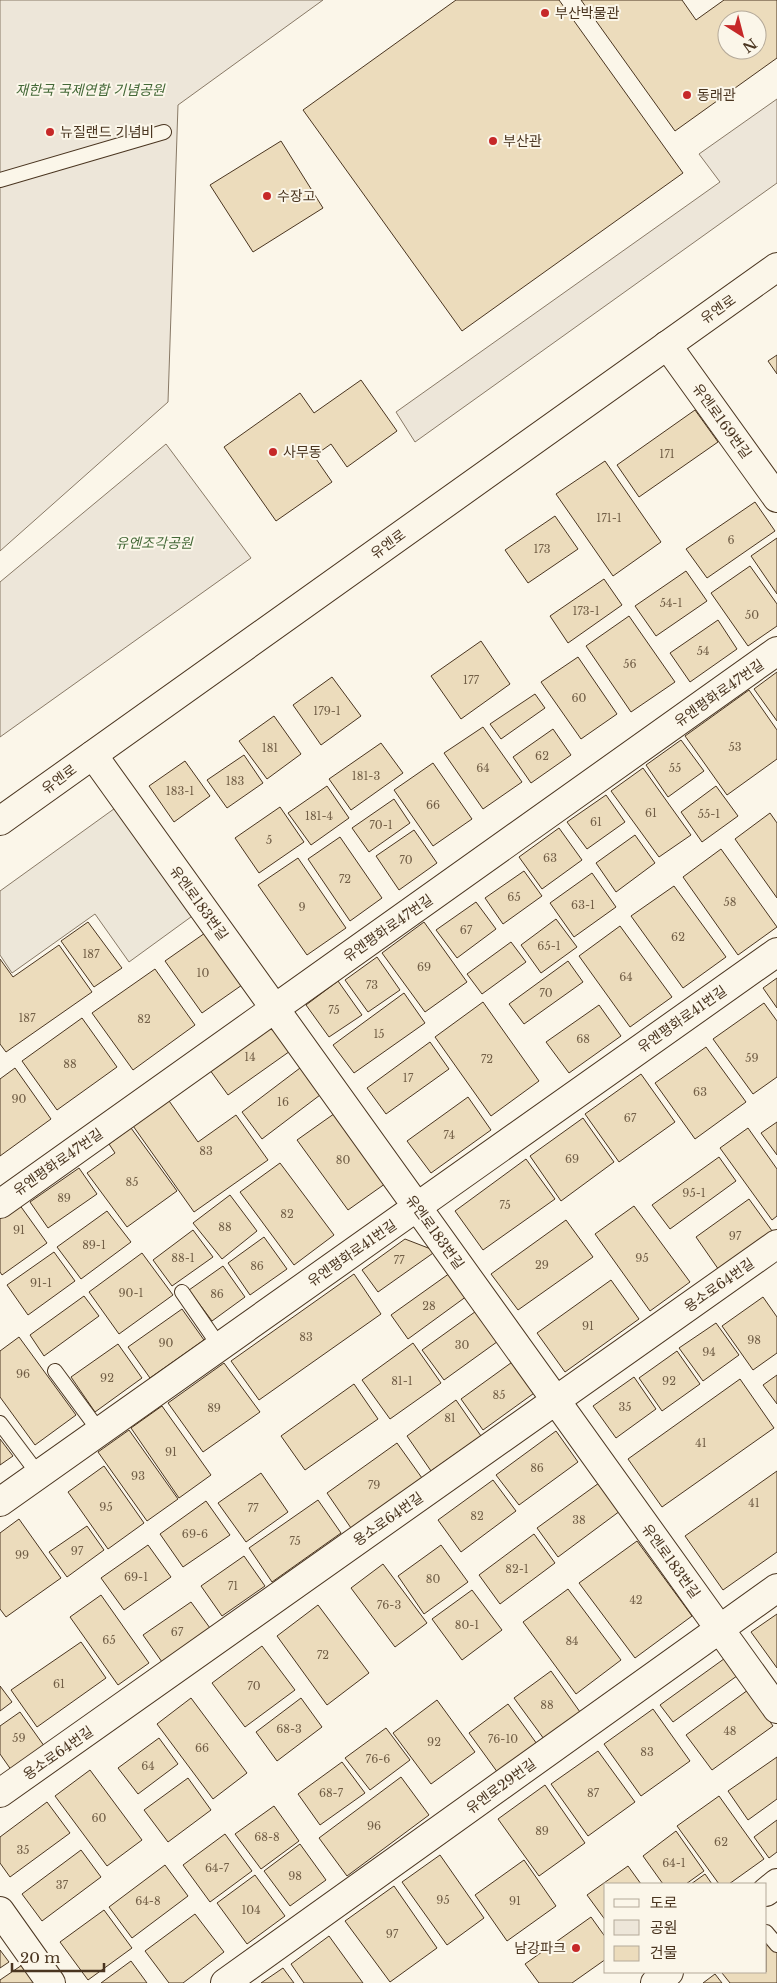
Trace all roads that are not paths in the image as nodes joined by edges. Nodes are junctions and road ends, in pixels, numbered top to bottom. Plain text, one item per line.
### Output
1 (164, 132) dead end
2 (0, 180) edge
3 (777, 267) edge
4 (667, 345) junction
5 (777, 498) edge
6 (777, 651) edge
7 (93, 755) junction
8 (0, 821) edge
9 (777, 952) edge
10 (274, 1009) junction
11 (0, 1204) edge
12 (417, 1207) junction
13 (777, 1244) edge
14 (182, 1292) dead end
15 (220, 1347) junction
16 (55, 1371) dead end
17 (556, 1401) junction
18 (0, 1423) edge
19 (100, 1432) junction
20 (39, 1475) junction
21 (0, 1502) edge
22 (777, 1588) edge
23 (720, 1629) junction
24 (777, 1709) edge
25 (0, 1793) edge
26 (777, 1883) edge
27 (767, 1891) edge
28 (0, 1911) edge
29 (767, 1933) edge
30 (777, 1945) edge
31 (668, 1973) edge
32 (51, 1983) edge
33 (225, 1983) edge
34 (655, 1983) edge

1 - 2 lane
3 - 4 street, 유엔로
4 - 5 street, 유엔로169번길
4 - 7 street, 유엔로
6 - 10 street, 유엔평화로47번길
7 - 8 street, 유엔로
7 - 10 street, 유엔로183번길
9 - 12 street, 유엔평화로41번길
10 - 11 street, 유엔평화로47번길
10 - 12 street, 유엔로183번길
12 - 15 street, 유엔평화로41번길
12 - 17 street, 유엔로183번길
13 - 17 street, 용소로64번길
14 - 15 lane
15 - 19 street, 유엔평화로41번길
16 - 19 lane
17 - 23 street, 유엔로183번길
17 - 25 street, 용소로64번길
18 - 20 lane
19 - 20 street, 유엔평화로41번길
20 - 21 street, 유엔평화로41번길
22 - 23 street, 유엔로29번길
23 - 24 street, 유엔로183번길
23 - 33 street, 유엔로29번길
26 - 27 street
28 - 32 street
29 - 30 lane
31 - 34 street

